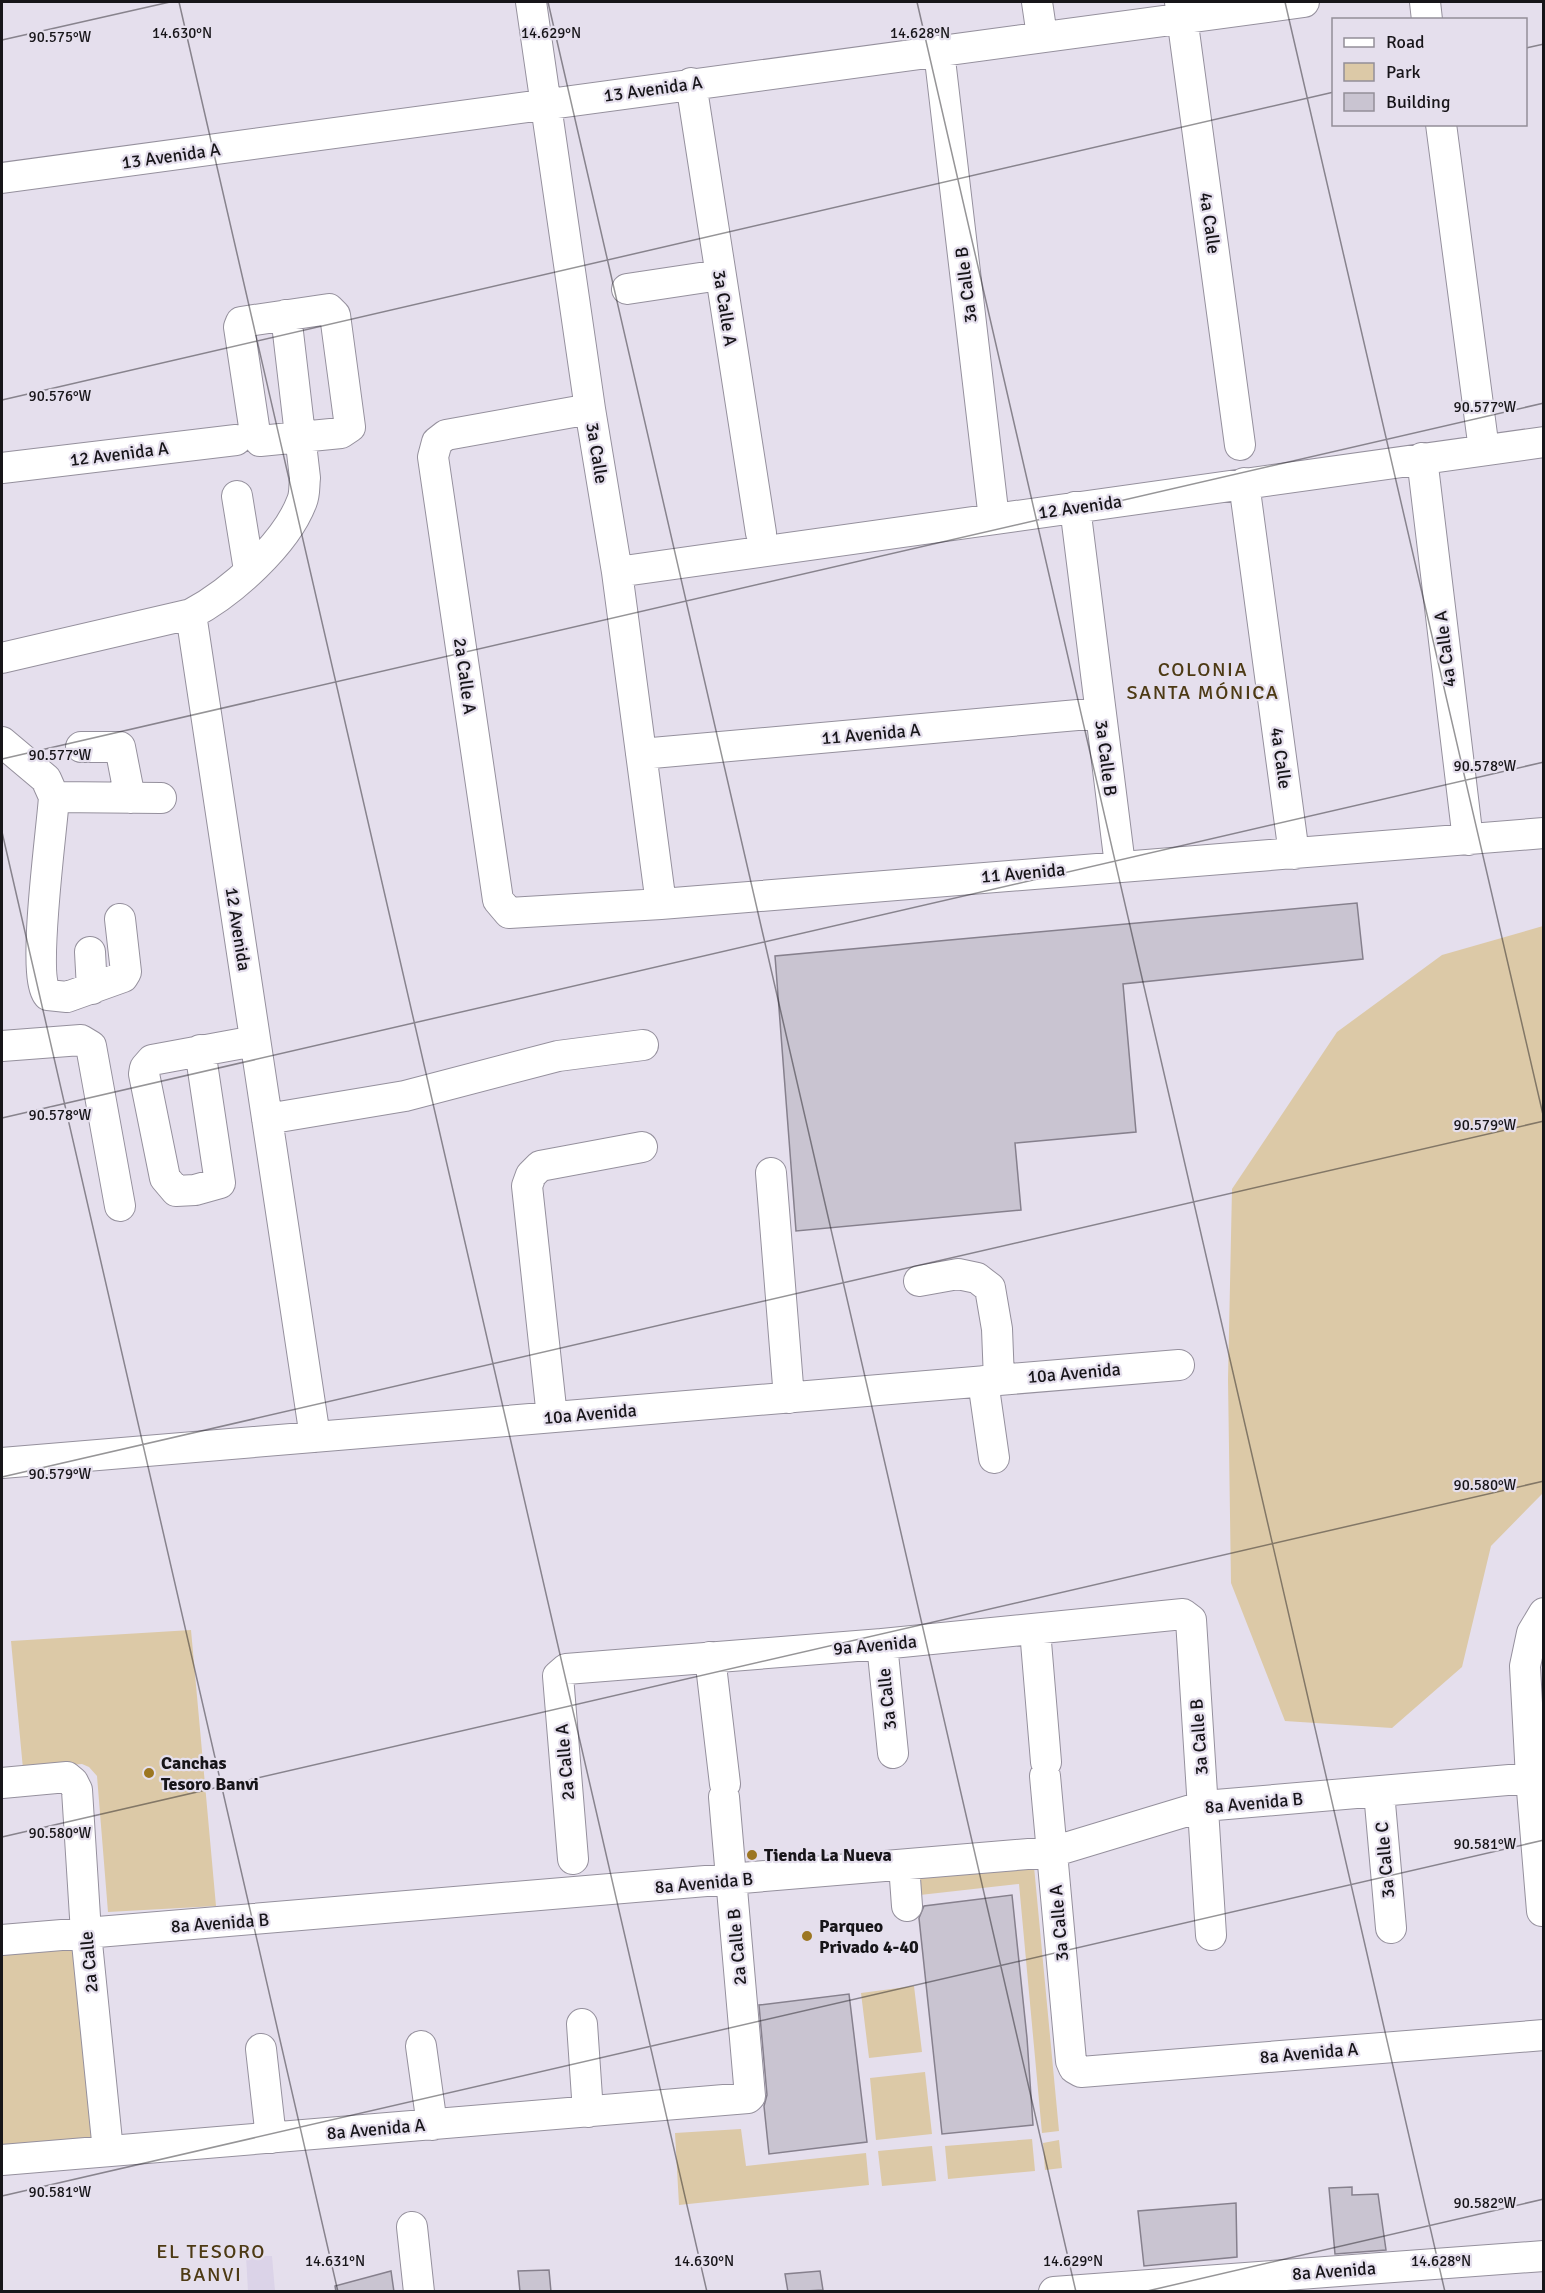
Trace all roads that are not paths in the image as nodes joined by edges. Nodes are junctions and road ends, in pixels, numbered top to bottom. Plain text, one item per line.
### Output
1 (531, 2) edge
2 (1037, 2) edge
3 (1304, 2) edge
4 (1425, 2) edge
5 (1182, 9) edge
6 (1427, 18) edge
7 (1042, 36) junction
8 (939, 51) junction
9 (691, 83) junction
10 (545, 105) junction
11 (1441, 126) edge
12 (2, 178) edge
13 (720, 275) junction
14 (627, 289) dead end
15 (286, 315) junction
16 (590, 409) junction
17 (301, 436) junction
18 (236, 440) dead end
19 (1544, 442) edge
20 (1240, 445) dead end
21 (1484, 450) junction
22 (1422, 458) junction
23 (2, 468) edge
24 (1244, 483) junction
25 (237, 496) dead end
26 (1075, 507) junction
27 (994, 519) junction
28 (761, 533) dead end
29 (249, 570) junction
30 (617, 572) junction
31 (191, 614) junction
32 (2, 658) edge
33 (1100, 713) junction
34 (2, 742) edge
35 (81, 747) dead end
36 (641, 754) junction
37 (54, 797) junction
38 (130, 798) junction
39 (161, 798) dead end
40 (1544, 833) edge
41 (1468, 840) junction
42 (1294, 854) junction
43 (1120, 865) junction
44 (662, 904) junction
45 (503, 909) joint
46 (120, 919) dead end
47 (90, 952) dead end
48 (92, 989) junction
49 (255, 1041) junction
50 (644, 1045) dead end
51 (2, 1046) edge
52 (200, 1050) dead end
53 (267, 1119) junction
54 (642, 1147) dead end
55 (771, 1173) dead end
56 (120, 1206) dead end
57 (919, 1281) dead end
58 (1179, 1365) dead end
59 (991, 1381) junction
60 (789, 1398) junction
61 (552, 1417) junction
62 (315, 1437) junction
63 (994, 1458) dead end
64 (2, 1463) edge
65 (1544, 1613) edge
66 (1183, 1614) joint
67 (1035, 1630) junction
68 (882, 1644) junction
69 (710, 1657) junction
70 (566, 1668) joint
71 (893, 1753) dead end
72 (1537, 1777) edge
73 (2, 1783) edge
74 (1379, 1792) junction
75 (1204, 1806) junction
76 (1052, 1852) junction
77 (573, 1859) dead end
78 (904, 1865) junction
79 (731, 1881) junction
80 (907, 1906) dead end
81 (1542, 1911) edge
82 (1391, 1929) dead end
83 (86, 1933) junction
84 (1211, 1935) dead end
85 (2, 1940) edge
86 (582, 2024) dead end
87 (1544, 2034) edge
88 (421, 2046) dead end
89 (261, 2049) dead end
90 (1074, 2068) joint
91 (749, 2097) joint
92 (588, 2112) junction
93 (432, 2125) junction
94 (271, 2138) junction
95 (108, 2151) junction
96 (2, 2160) edge
97 (412, 2228) dead end
98 (1544, 2256) edge
99 (419, 2292) edge
100 (1054, 2292) edge

1 - 10 street, 3a Calle
2 - 7 street
3 - 5 street, 13 Avenida A
4 - 6 street
5 - 7 street, 13 Avenida A
5 - 20 street, 4a Calle
7 - 8 street, 13 Avenida A
8 - 9 street, 13 Avenida A
8 - 27 street, 3a Calle B
9 - 10 street, 13 Avenida A
9 - 13 street, 3a Calle A
10 - 12 street, 13 Avenida A
10 - 16 street, 3a Calle
11 - 21 street
13 - 14 street
13 - 28 street, 3a Calle A
15 - 17 street
15 - 17 street
15 - 17 street
16 - 30 street, 3a Calle
16 - 45 street, 2a Calle A
17 - 29 street
18 - 23 street, 12 Avenida A
19 - 21 street, 12 Avenida
21 - 22 street, 12 Avenida
22 - 24 street, 12 Avenida
22 - 41 street, 4a Calle A
24 - 26 street, 12 Avenida
24 - 42 street, 4a Calle
25 - 29 street
26 - 27 street, 12 Avenida
26 - 33 street, 3a Calle B
27 - 30 street, 12 Avenida
29 - 31 street
30 - 36 street, 3a Calle
31 - 32 street
31 - 49 street, 12 Avenida
33 - 36 street, 11 Avenida A
33 - 43 street, 3a Calle B
34 - 37 street
35 - 38 street
36 - 44 street, 3a Calle
37 - 38 street
37 - 48 street
38 - 39 street
40 - 41 street, 11 Avenida
41 - 42 street, 11 Avenida
42 - 43 street, 11 Avenida
43 - 44 street, 11 Avenida
44 - 45 street, 11 Avenida
46 - 48 street
47 - 48 street
49 - 52 street
49 - 53 street, 12 Avenida
50 - 53 street
51 - 56 street
53 - 62 street, 12 Avenida
54 - 61 street
55 - 60 street
57 - 59 street
58 - 59 street, 10a Avenida
59 - 60 street, 10a Avenida
59 - 63 street
60 - 61 street, 10a Avenida
61 - 62 street, 10a Avenida
62 - 64 street, 10a Avenida
65 - 72 street
66 - 67 street, 9a Avenida
66 - 75 street, 3a Calle B
67 - 68 street, 9a Avenida
67 - 76 street, 3a Calle A
68 - 69 street, 9a Avenida
68 - 71 street, 3a Calle
69 - 70 street, 9a Avenida
69 - 79 street, 2a Calle B
70 - 77 street, 2a Calle A
72 - 74 street, 8a Avenida B
72 - 81 street
73 - 83 street, 2a Calle
74 - 75 street, 8a Avenida B
74 - 82 street, 3a Calle C
75 - 76 street, 8a Avenida B
75 - 84 street, 3a Calle B
76 - 78 street, 8a Avenida B
76 - 90 street, 3a Calle A
78 - 79 street, 8a Avenida B
78 - 80 street
79 - 83 street, 8a Avenida B
79 - 91 street, 2a Calle B
83 - 85 street, 8a Avenida B
83 - 95 street, 2a Calle
86 - 92 street
87 - 90 street, 8a Avenida A
88 - 93 street
89 - 94 street
91 - 92 street, 8a Avenida A
92 - 93 street, 8a Avenida A
93 - 94 street, 8a Avenida A
94 - 95 street, 8a Avenida A
95 - 96 street, 8a Avenida A
97 - 99 street
98 - 100 street, 8a Avenida

